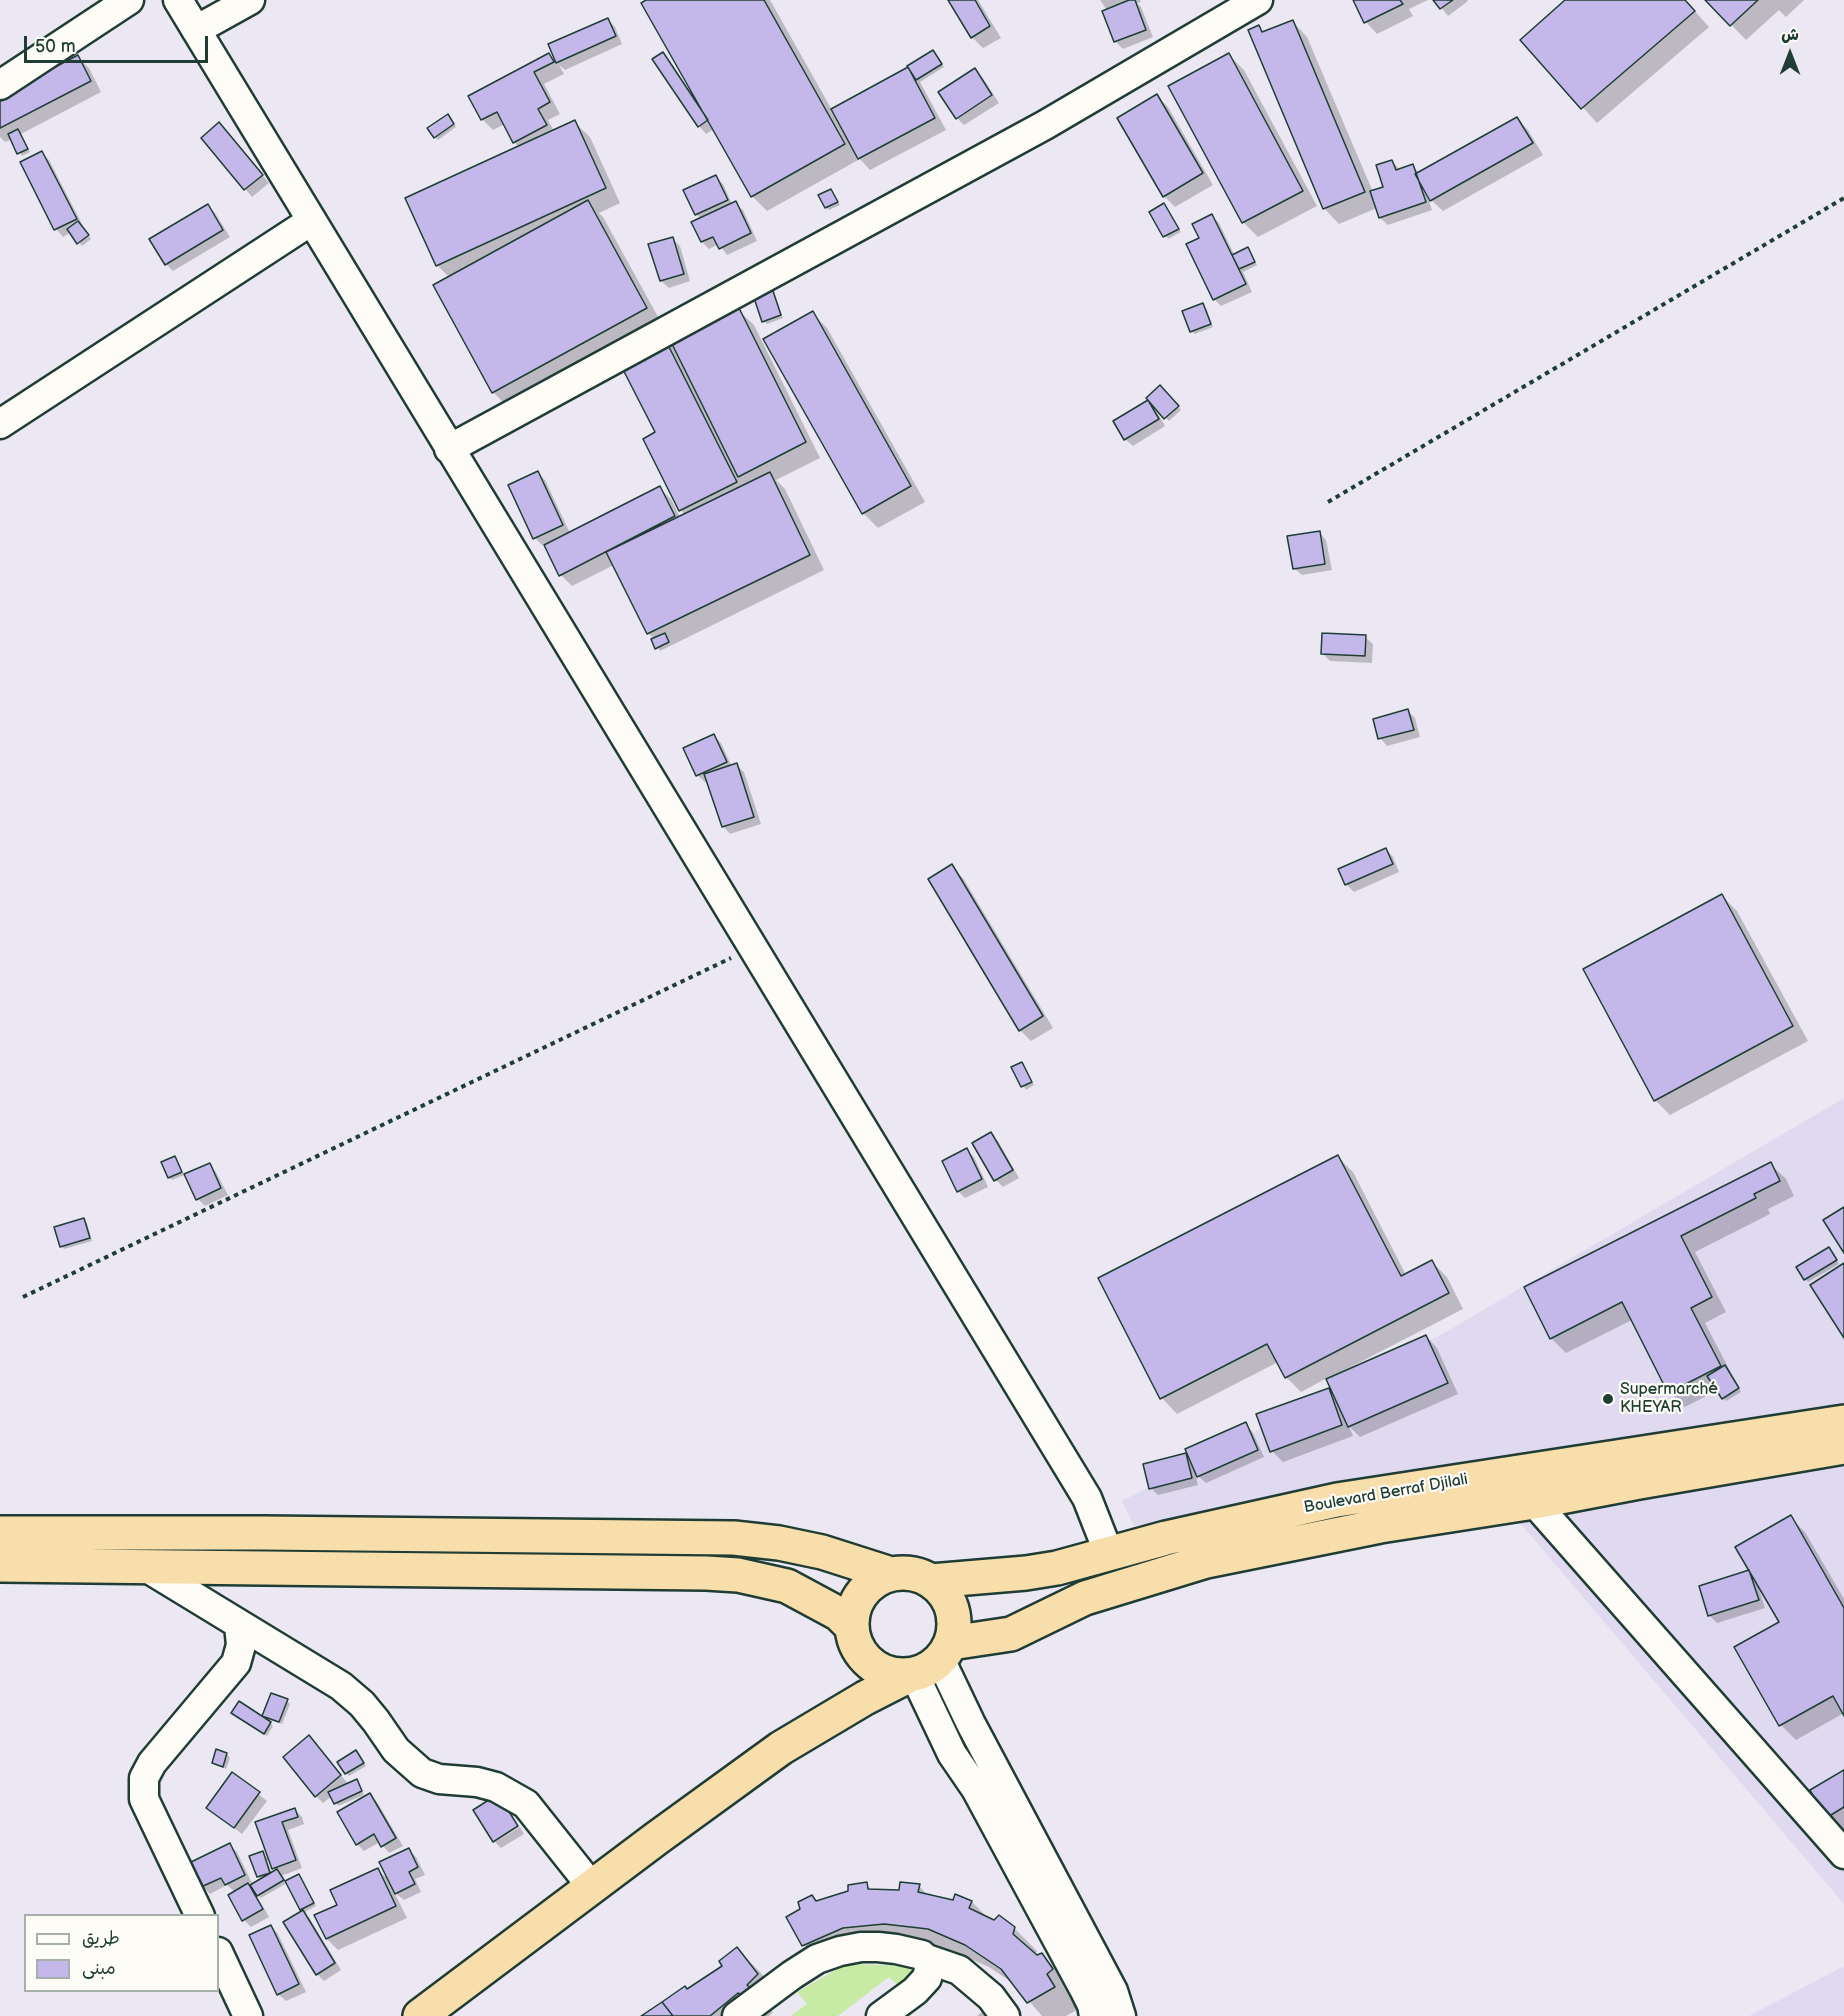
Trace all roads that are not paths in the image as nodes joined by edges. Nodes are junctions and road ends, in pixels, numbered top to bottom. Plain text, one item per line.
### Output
1 (129, 0) edge
2 (178, 0) edge
3 (250, 0) edge
4 (1258, 0) edge
5 (196, 30) junction
6 (0, 85) edge
7 (311, 221) junction
8 (0, 424) edge
9 (449, 449) junction
10 (1844, 1422) edge
11 (1844, 1447) edge
12 (1533, 1502) junction
13 (0, 1533) edge
14 (1109, 1554) junction
15 (0, 1564) edge
16 (144, 1566) junction
17 (891, 1574) junction
18 (931, 1581) junction
19 (239, 1625) junction
20 (851, 1626) junction
21 (928, 1663) junction
22 (989, 1784) junction
23 (1844, 1854) edge
24 (592, 1887) junction
25 (199, 1914) edge
26 (219, 1955) edge
27 (927, 1959) junction
28 (248, 2016) edge
29 (420, 2016) edge
30 (737, 2016) edge
31 (881, 2016) edge
32 (1005, 2016) edge
33 (1094, 2016) edge
34 (1121, 2016) edge

1 - 6 street
2 - 5 street
3 - 5 street
4 - 9 street
5 - 7 street
7 - 8 street
7 - 9 street
9 - 14 street
10 - 14 highway, Boulevard Berraf Djilali
11 - 12 highway, Boulevard Berraf Djilali
12 - 21 highway, Boulevard Berraf Djilali
12 - 23 street
13 - 17 highway
14 - 18 highway, Boulevard Berraf Djilali
15 - 16 highway
16 - 19 street
16 - 20 highway
17 - 18 highway
17 - 20 highway
18 - 21 highway
19 - 24 street
19 - 25 street
20 - 21 highway
21 - 22 street
21 - 24 highway
22 - 33 street
22 - 34 street
24 - 29 highway
26 - 28 street
27 - 30 street
27 - 31 street
27 - 32 street

